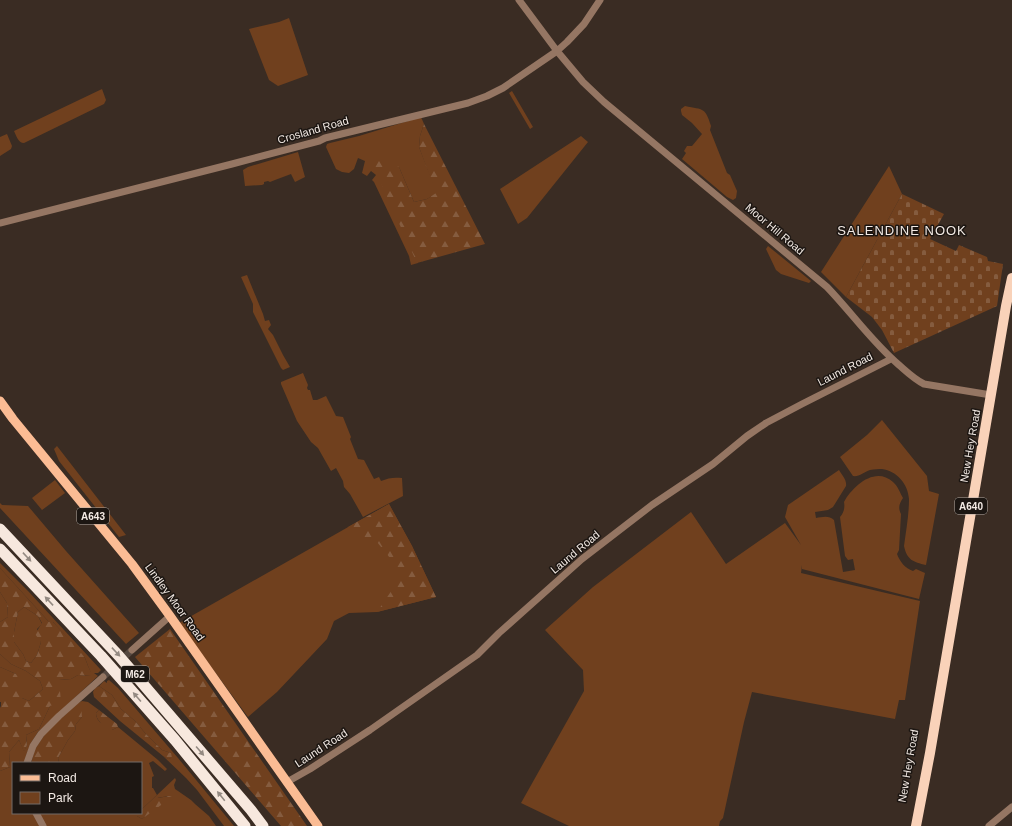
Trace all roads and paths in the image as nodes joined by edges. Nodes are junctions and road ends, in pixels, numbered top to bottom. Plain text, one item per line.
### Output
1 (519, 0) edge
2 (600, 0) edge
3 (556, 51) junction
4 (0, 223) edge
5 (1012, 278) edge
6 (891, 359) junction
7 (991, 395) junction
8 (0, 401) edge
9 (0, 529) edge
10 (0, 549) edge
11 (170, 616) junction
12 (953, 618) junction
13 (132, 650) tunnel mouth
14 (103, 677) tunnel mouth
15 (27, 762) edge
16 (287, 782) junction
17 (1012, 808) edge
18 (37, 814) edge
19 (43, 826) edge
20 (245, 826) edge
21 (263, 826) edge
22 (318, 826) edge
23 (909, 826) edge
24 (916, 826) edge
25 (989, 826) edge

1 - 3 street, Moor Hill Road
2 - 3 street, Crosland Road
3 - 4 street, Crosland Road
3 - 6 street, Moor Hill Road
5 - 7 highway, New Hey Road / A640
6 - 7 street, Moor Hill Road
6 - 16 street, Laund Road
7 - 12 highway, New Hey Road / A640
8 - 11 main road, Lindley Moor Road / A643
9 -> 21 highway, M62
20 -> 10 highway, M62
11 - 13 street
11 - 16 main road, Lindley Moor Road / A643
12 - 23 highway, New Hey Road / A640
12 - 24 highway, New Hey Road / A640
14 - 15 street
16 - 22 main road, Lindley Moor Road / A643
17 - 25 street
18 - 19 street

